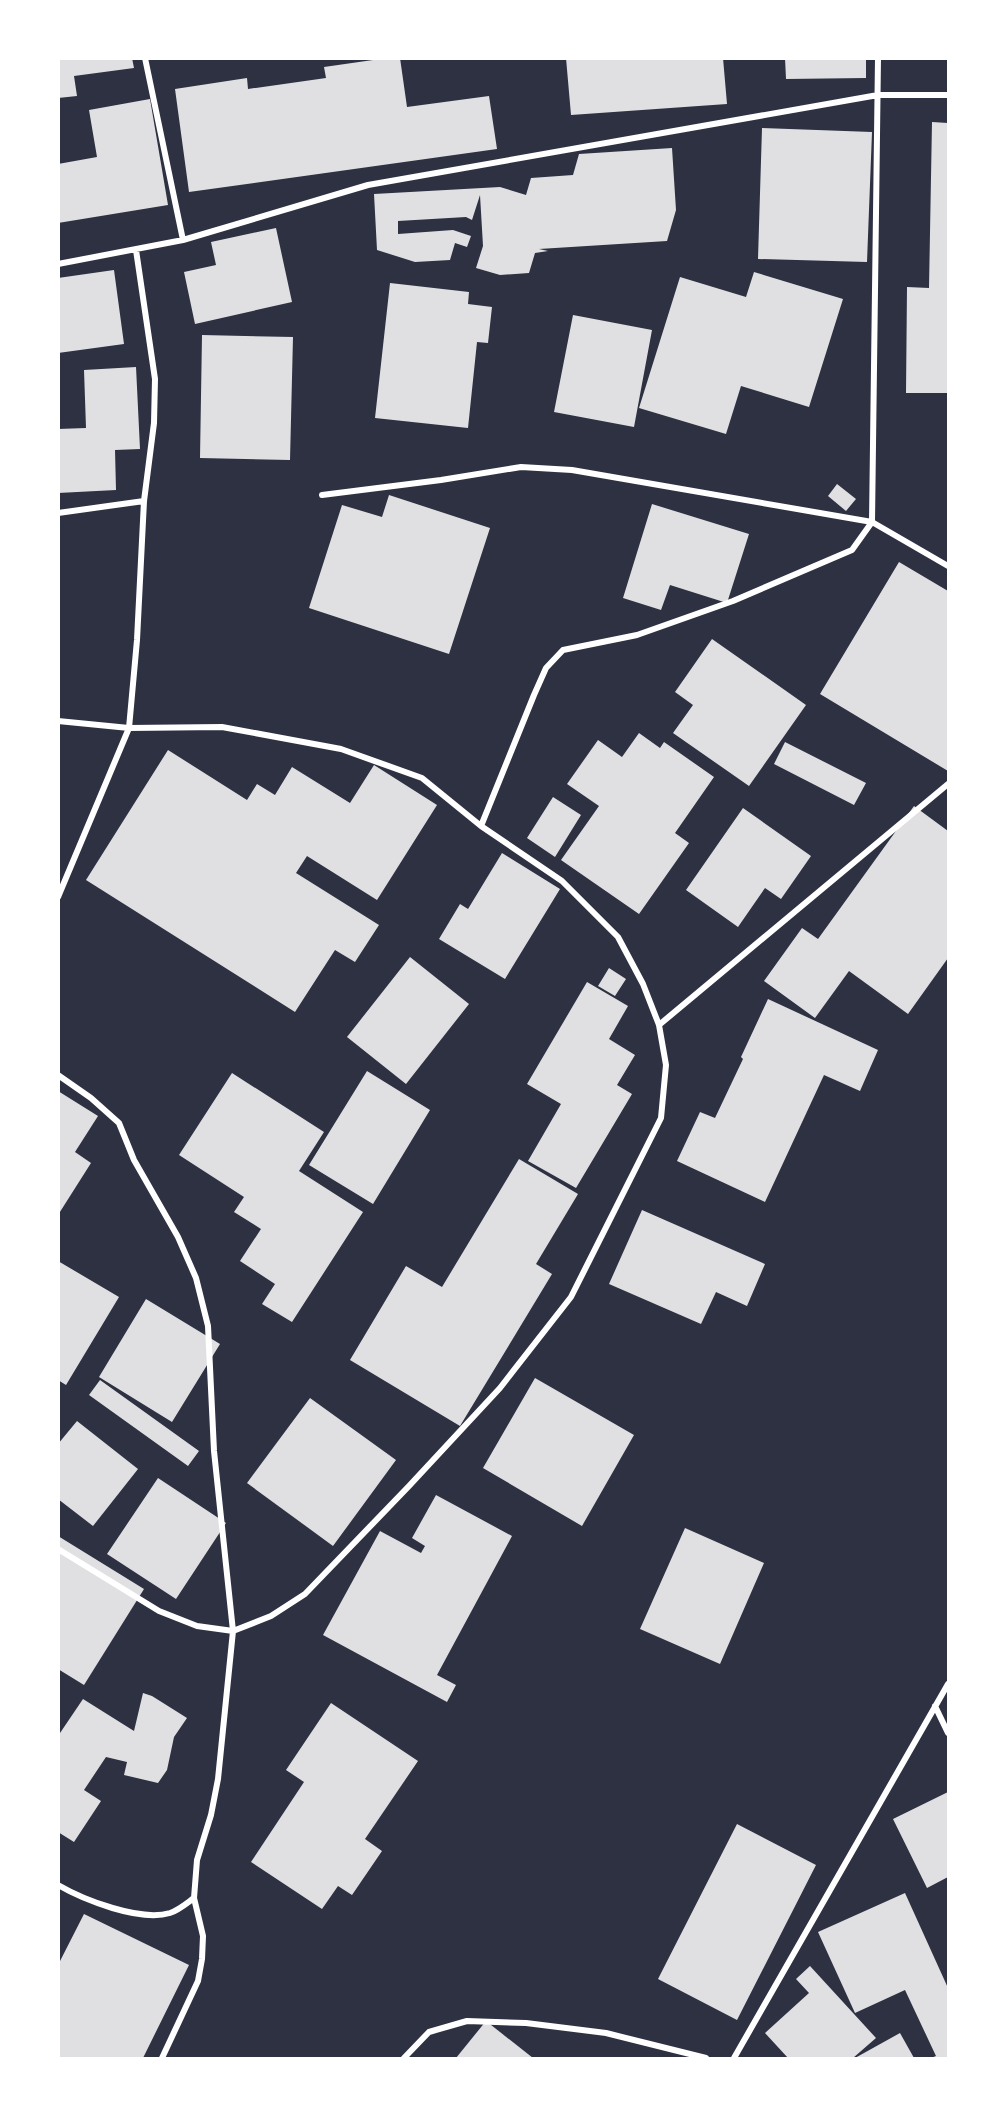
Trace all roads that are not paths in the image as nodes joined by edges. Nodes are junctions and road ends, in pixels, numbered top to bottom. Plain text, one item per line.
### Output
1 (145, 58) edge
2 (878, 58) edge
3 (878, 95) junction
4 (948, 95) edge
5 (183, 240) junction
6 (136, 250) junction
7 (58, 264) edge
8 (321, 495) dead end
9 (144, 501) junction
10 (58, 513) edge
11 (872, 522) junction
12 (948, 566) edge
13 (58, 721) edge
14 (129, 728) junction
15 (948, 784) edge
16 (481, 826) junction
17 (58, 897) edge
18 (659, 1025) junction
19 (58, 1075) edge
20 (58, 1549) edge
21 (233, 1631) junction
22 (948, 1684) edge
23 (935, 1706) junction
24 (948, 1733) edge
25 (58, 1885) edge
26 (195, 1898) junction
27 (162, 2058) edge
28 (404, 2058) edge
29 (706, 2058) edge
30 (734, 2058) edge

1 - 5 street
2 - 3 street
3 - 4 street
3 - 5 street
3 - 11 street
5 - 6 street
6 - 7 street
6 - 9 street
8 - 11 street
9 - 10 street
9 - 14 street
11 - 12 street
11 - 16 street
13 - 14 street
14 - 16 street
14 - 17 street
15 - 18 street
16 - 18 street
18 - 21 street
19 - 21 street
20 - 21 street
21 - 26 street
22 - 23 street
23 - 24 street
23 - 30 street
25 - 26 street
26 - 27 street
28 - 29 street

